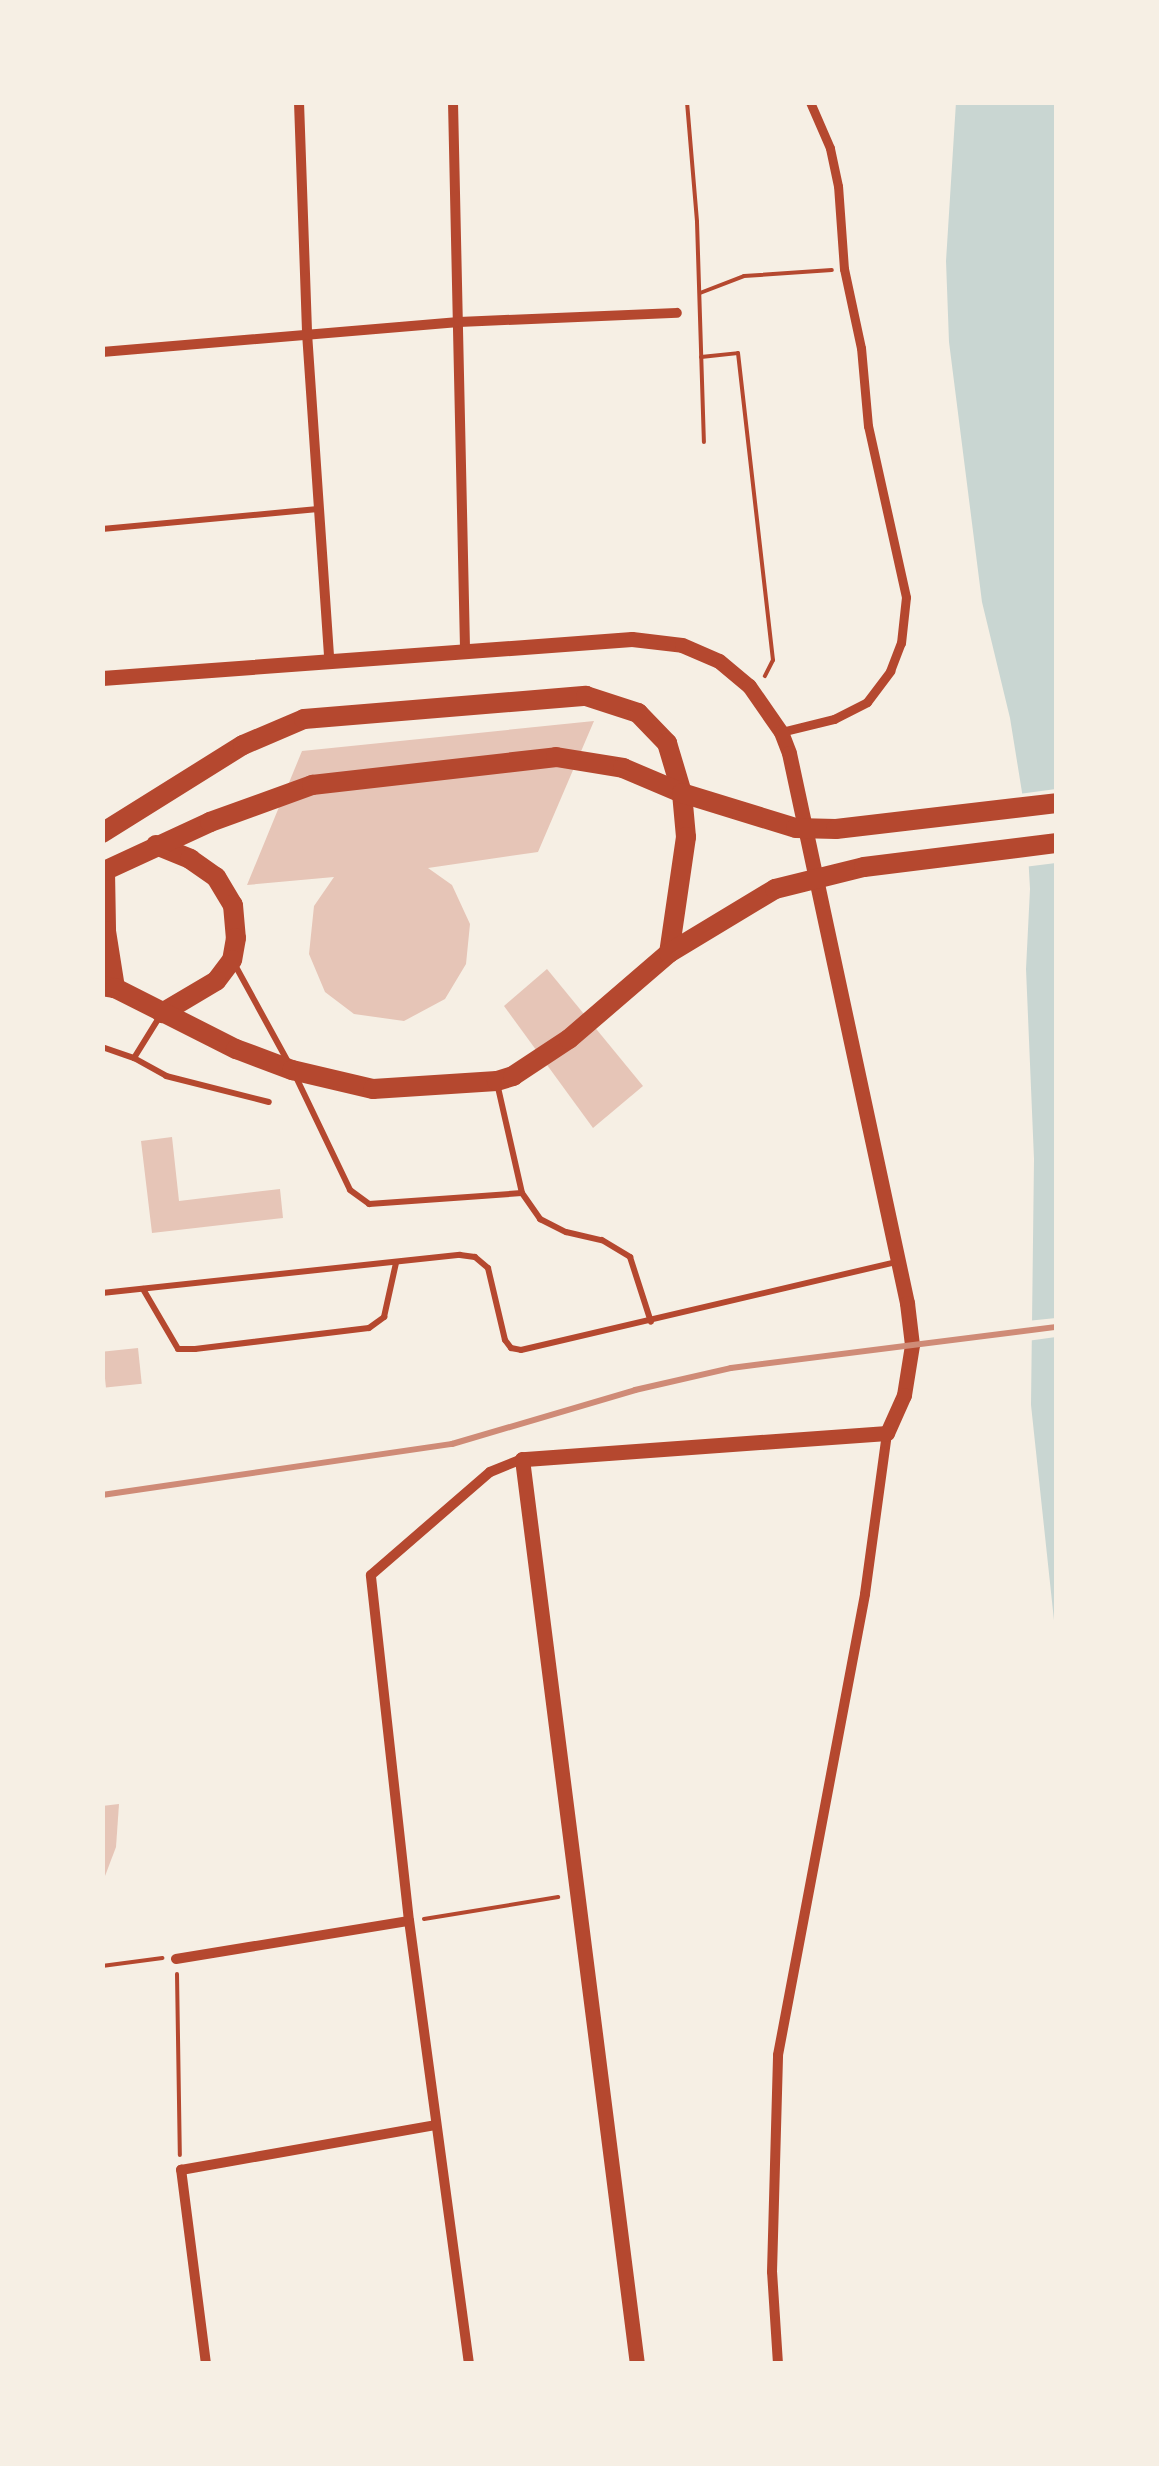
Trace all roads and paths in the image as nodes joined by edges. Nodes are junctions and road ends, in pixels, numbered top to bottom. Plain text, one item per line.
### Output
1 (299, 102) edge
2 (453, 102) edge
3 (687, 102) edge
4 (810, 102) edge
5 (844, 269) junction
6 (700, 293) junction
7 (677, 313) dead end
8 (458, 322) junction
9 (307, 333) junction
10 (102, 352) edge
11 (701, 357) junction
12 (704, 442) dead end
13 (318, 509) junction
14 (102, 529) edge
15 (465, 648) junction
16 (328, 658) junction
17 (102, 678) edge
18 (750, 686) junction
19 (782, 732) junction
20 (682, 793) junction
21 (1056, 803) edge
22 (102, 833) edge
23 (1056, 843) edge
24 (156, 846) junction
25 (104, 872) edge
26 (670, 953) junction
27 (232, 960) junction
28 (109, 987) edge
29 (162, 1013) junction
30 (102, 1048) edge
31 (134, 1058) junction
32 (292, 1070) junction
33 (497, 1081) junction
34 (269, 1102) dead end
35 (522, 1193) junction
36 (898, 1262) junction
37 (396, 1263) junction
38 (143, 1289) junction
39 (102, 1293) edge
40 (651, 1322) junction
41 (887, 1433) junction
42 (522, 1458) junction
43 (578, 1894) junction
44 (409, 1922) junction
45 (176, 1959) junction
46 (102, 1966) edge
47 (436, 2125) junction
48 (180, 2170) junction
49 (206, 2364) edge
50 (469, 2364) edge
51 (637, 2364) edge
52 (778, 2364) edge

1 - 9 street
2 - 8 street
3 - 6 path
4 - 5 street
5 - 6 path
5 - 19 street
6 - 11 path
7 - 8 street
8 - 9 street
8 - 15 street
9 - 10 street
9 - 13 street
11 - 12 path
11 - 18 path
13 - 14 lane
13 - 16 street
15 - 16 street
15 - 18 street
16 - 17 street
18 - 19 street
19 - 36 street
20 - 21 highway
20 - 22 highway
20 - 24 highway
20 - 26 highway
23 - 26 highway
24 - 25 highway
24 - 27 highway
25 - 28 highway
26 - 33 highway
27 - 29 highway
27 - 32 lane
28 - 29 highway
29 - 31 lane
29 - 32 highway
30 - 31 lane
31 - 34 lane
32 - 33 highway
32 - 35 lane
33 - 35 lane
35 - 40 lane
36 - 40 lane
36 - 41 street
37 - 38 lane
37 - 38 lane
37 - 40 lane
38 - 39 lane
41 - 42 street
41 - 52 street
42 - 43 street
42 - 44 street
43 - 44 path
43 - 51 street
44 - 45 street
44 - 47 street
45 - 46 path
45 - 48 path
47 - 48 street
47 - 50 street
48 - 49 street

